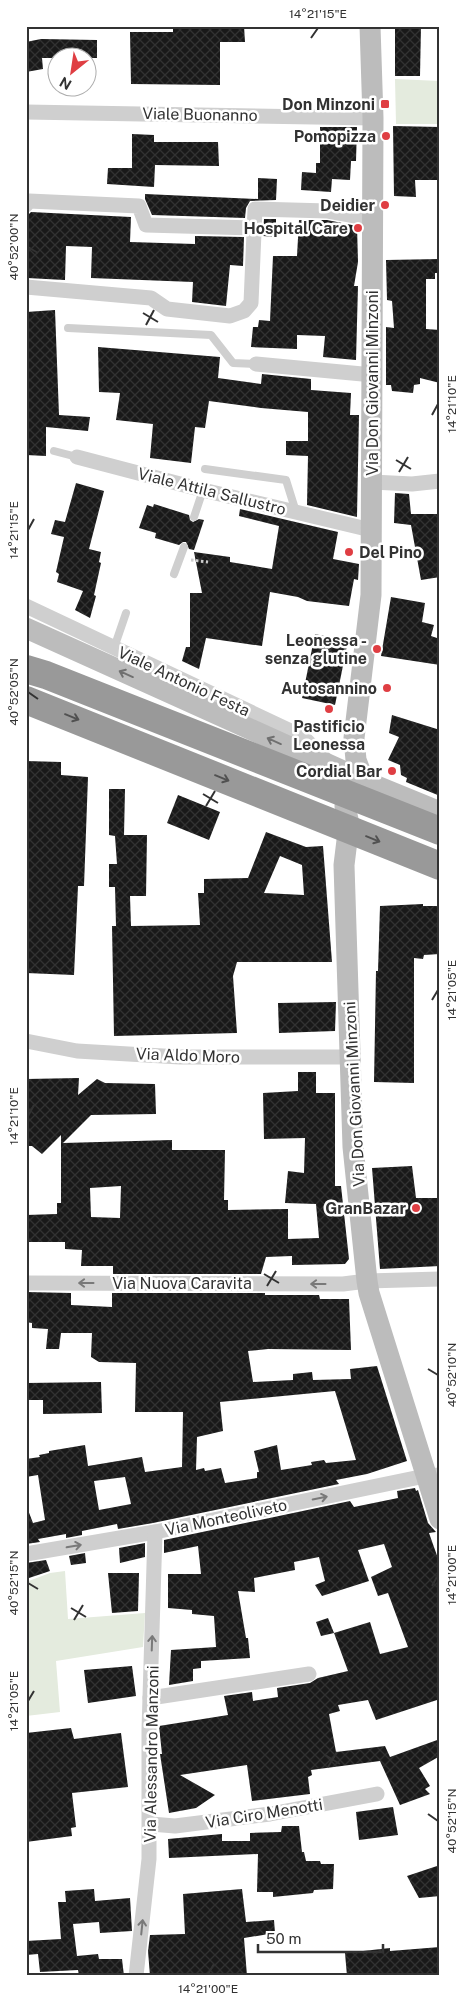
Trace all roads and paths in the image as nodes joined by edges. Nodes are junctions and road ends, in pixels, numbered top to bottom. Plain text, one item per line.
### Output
1 (370, 26) edge
2 (26, 112) edge
3 (373, 118) junction
4 (26, 205) edge
5 (372, 219) junction
6 (254, 228) junction
7 (26, 288) edge
8 (68, 328) dead end
9 (256, 364) joint
10 (373, 375) junction
11 (54, 451) dead end
12 (77, 457) joint
13 (206, 469) dead end
14 (440, 481) edge
15 (372, 482) junction
16 (203, 490) junction
17 (296, 512) junction
18 (194, 517) dead end
19 (371, 530) junction
20 (184, 547) dead end
21 (174, 574) dead end
22 (26, 606) edge
23 (126, 613) dead end
24 (26, 628) edge
25 (114, 648) junction
26 (26, 669) edge
27 (26, 679) edge
28 (26, 700) edge
29 (354, 738) junction
30 (335, 768) junction
31 (364, 781) junction
32 (440, 812) edge
33 (351, 814) junction
34 (440, 831) edge
35 (440, 844) edge
36 (440, 866) edge
37 (26, 1041) edge
38 (351, 1057) junction
39 (440, 1279) edge
40 (367, 1281) junction
41 (26, 1283) edge
42 (432, 1476) edge
43 (440, 1519) edge
44 (156, 1532) junction
45 (26, 1554) edge
46 (309, 1674) dead end
47 (150, 1698) junction
48 (377, 1794) dead end
49 (151, 1824) junction
50 (136, 1976) edge

1 - 3 street, Via Don Giovanni Minzoni
2 - 3 street, Viale Buonanno
3 - 5 street, Via Don Giovanni Minzoni
4 - 6 street
5 - 6 street
5 - 10 street, Via Don Giovanni Minzoni
6 - 7 street
8 - 9 lane
9 - 10 street
10 - 15 street, Via Don Giovanni Minzoni
11 - 12 lane, Viale Attila Sallustro
12 - 16 street, Viale Attila Sallustro
13 - 17 lane
14 - 15 street
15 - 19 street, Via Don Giovanni Minzoni
16 - 17 street, Viale Attila Sallustro
16 - 18 lane
17 - 19 street, Viale Attila Sallustro
19 - 29 street, Via Don Giovanni Minzoni
20 - 21 lane
22 - 25 street, Viale Antonio Festa
23 - 25 lane
30 -> 24 street
25 - 30 street, Viale Antonio Festa
26 - 34 highway
27 - 33 street
28 -> 36 highway, bridge
29 - 30 street, Via Don Giovanni Minzoni
29 - 31 street, Via Don Giovanni Minzoni
30 - 31 street
31 - 32 street
33 - 35 street
33 - 38 street, Via Don Giovanni Minzoni
37 - 38 street, Via Aldo Moro
38 - 40 street, Via Don Giovanni Minzoni
39 - 40 street, Via Nuova Caravita
40 -> 41 street, Via Nuova Caravita
40 - 42 street, Via Don Giovanni Minzoni
42 - 43 street, Via Don Giovanni Minzoni
44 -> 42 street, Via Monteoliveto
45 -> 44 street, Via Monteoliveto
47 -> 44 street, Via Alessandro Manzoni
46 - 47 street
47 - 49 street, Via Alessandro Manzoni
48 - 49 street, Via Ciro Menotti
50 -> 49 street, Via Alessandro Manzoni

